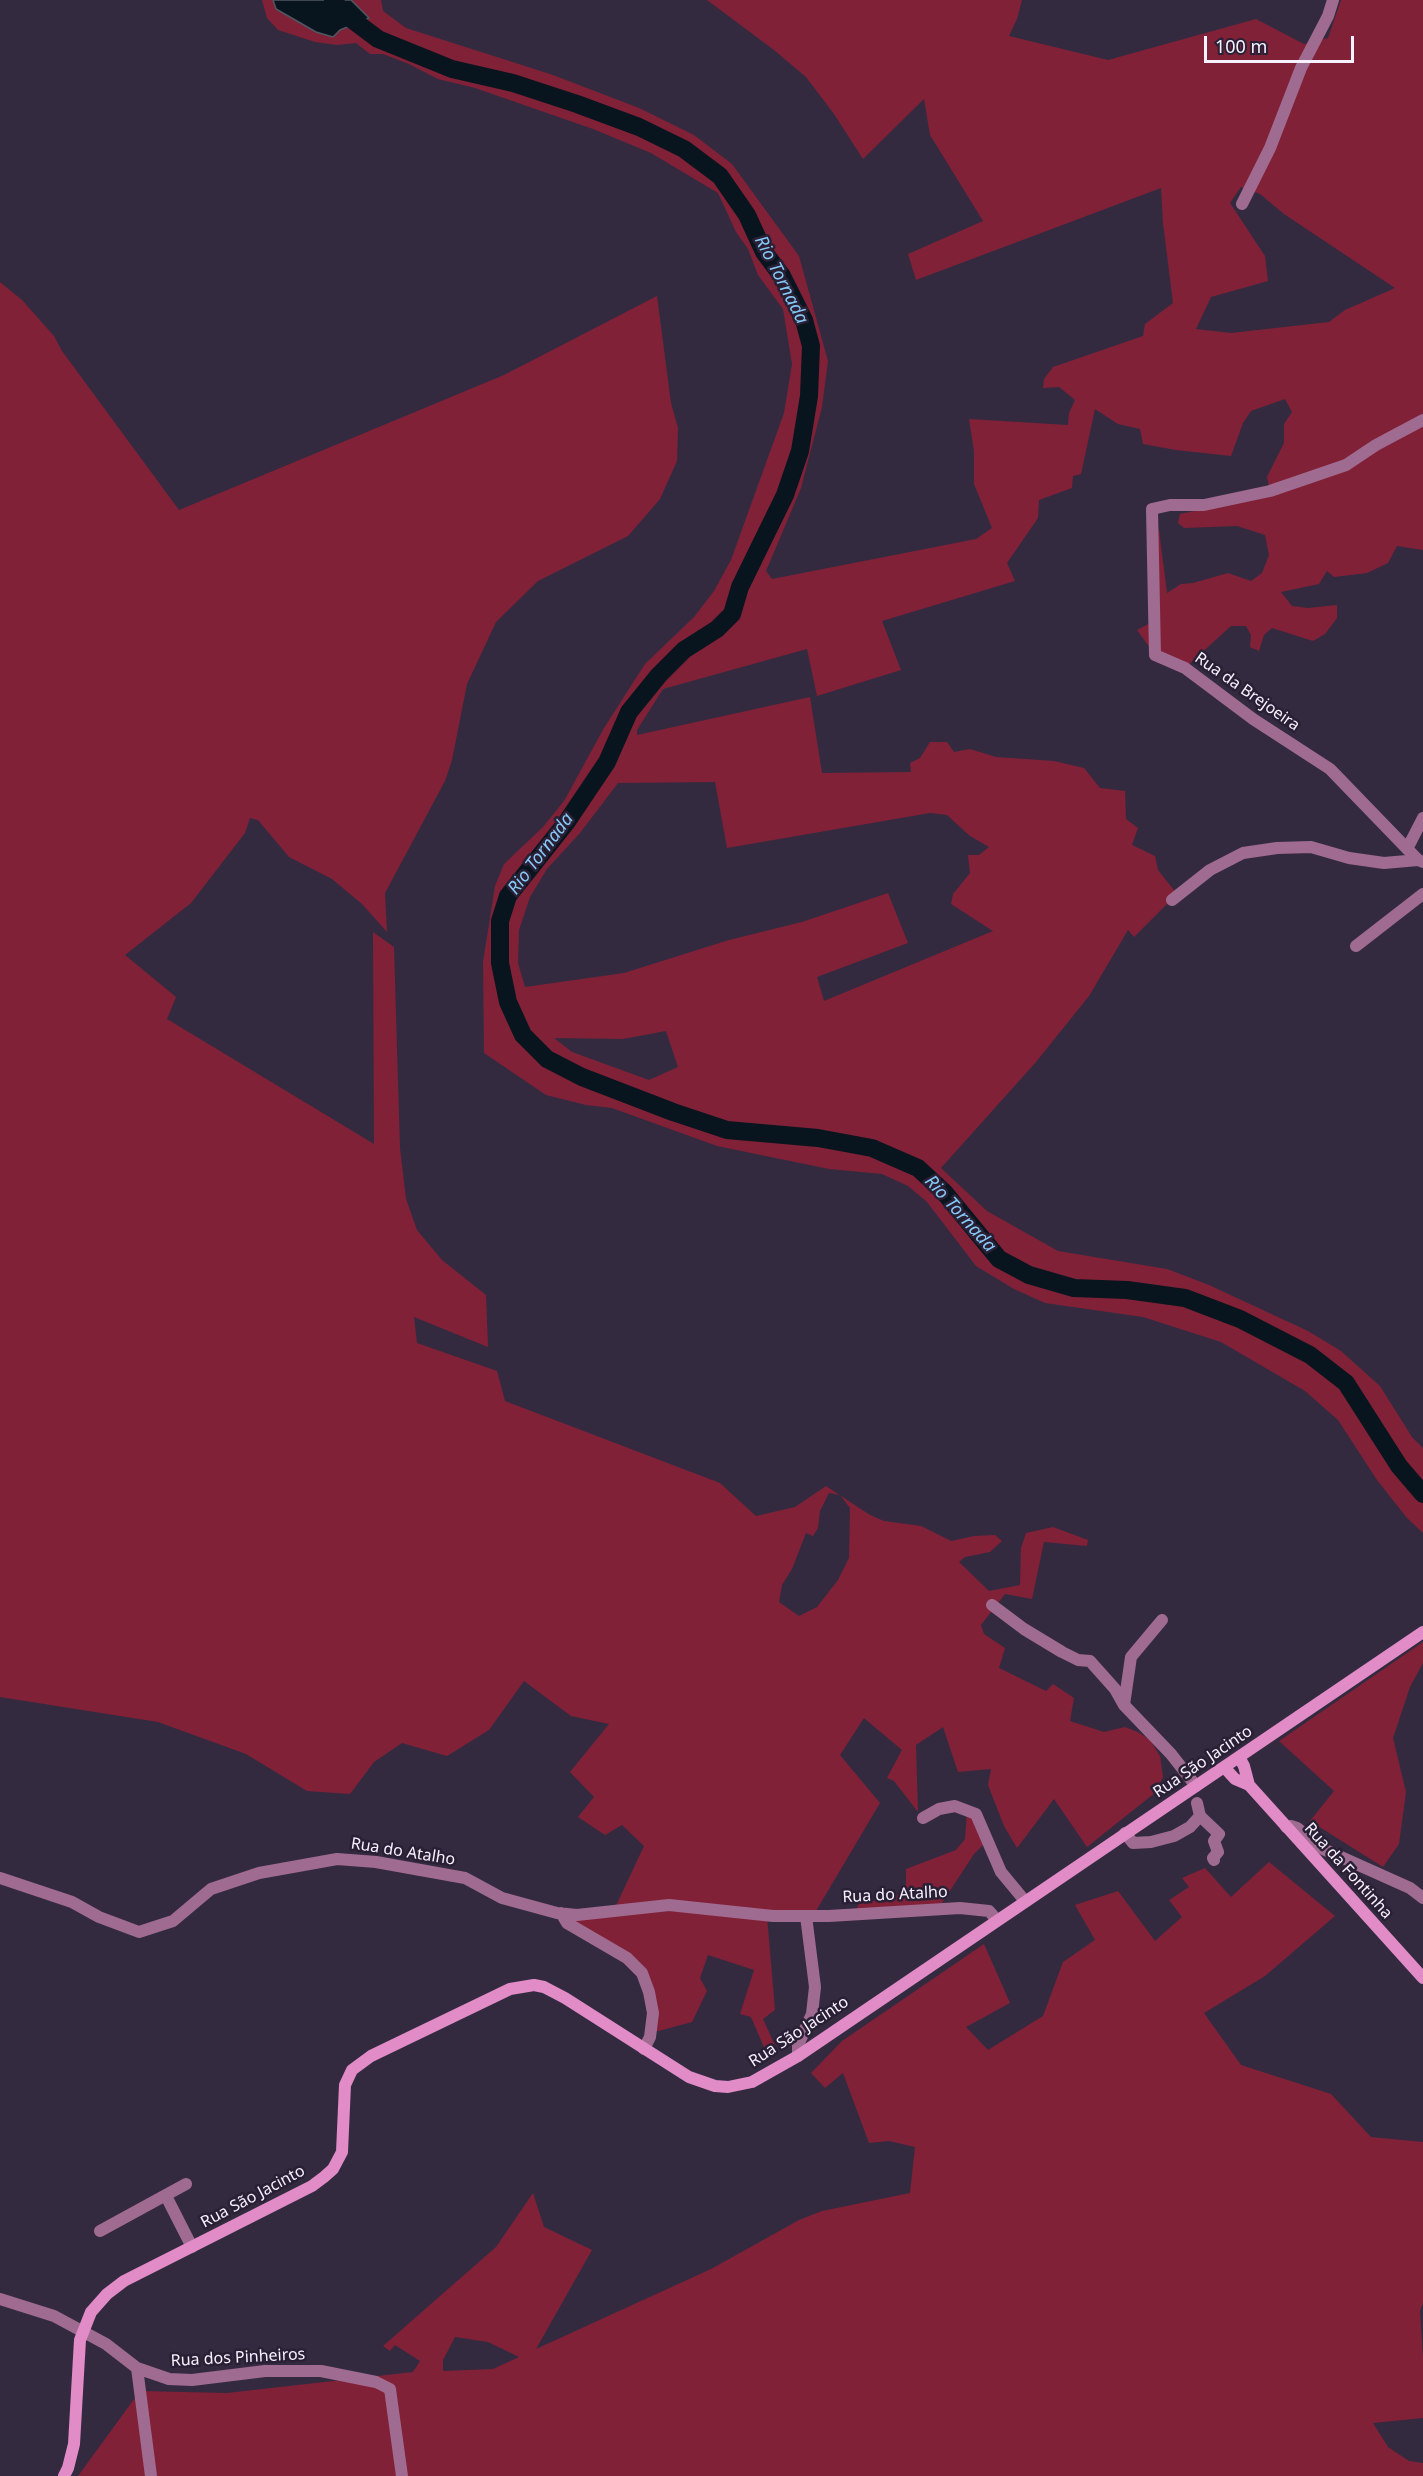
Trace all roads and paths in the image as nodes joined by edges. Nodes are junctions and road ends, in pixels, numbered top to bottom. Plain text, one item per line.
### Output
1 (1333, 0) edge
2 (1242, 204) dead end
3 (1423, 420) edge
4 (1423, 818) edge
5 (1407, 849) junction
6 (1421, 861) edge
7 (1423, 894) edge
8 (1172, 900) dead end
9 (1356, 946) dead end
10 (992, 1605) dead end
11 (1162, 1620) dead end
12 (1423, 1632) edge
13 (1124, 1705) junction
14 (1239, 1757) junction
15 (1224, 1767) junction
16 (1249, 1785) junction
17 (1196, 1786) junction
18 (923, 1818) dead end
19 (1286, 1827) junction
20 (1125, 1833) junction
21 (1215, 1860) dead end
22 (0, 1878) edge
23 (1423, 1898) edge
24 (1025, 1901) junction
25 (561, 1913) junction
26 (806, 1916) junction
27 (997, 1920) junction
28 (1423, 1978) edge
29 (644, 2049) junction
30 (798, 2056) junction
31 (186, 2184) dead end
32 (166, 2196) junction
33 (100, 2231) dead end
34 (192, 2247) junction
35 (0, 2299) edge
36 (83, 2331) junction
37 (137, 2368) junction
38 (64, 2476) edge
39 (151, 2476) edge
40 (402, 2476) edge

1 - 2 street
3 - 5 street, Rua da Brejoeira
4 - 5 street
5 - 6 street, Rua da Brejoeira
6 - 8 street
7 - 9 street
10 - 13 street
11 - 13 street
12 - 14 main road, Rua São Jacinto
13 - 17 street
14 - 15 main road, Rua São Jacinto
14 - 16 main road, Rua da Fontinha
15 - 16 main road, Rua da Fontinha
15 - 17 main road, Rua São Jacinto
16 - 19 main road, Rua da Fontinha
17 - 20 main road, Rua São Jacinto
18 - 24 street
19 - 23 street
19 - 28 main road, Rua da Fontinha
20 - 21 street
20 - 24 main road, Rua São Jacinto
22 - 25 street, Rua do Atalho
24 - 27 main road, Rua São Jacinto
25 - 26 street, Rua do Atalho
25 - 29 street
26 - 27 street, Rua do Atalho
26 - 30 street
27 - 30 main road, Rua São Jacinto
29 - 30 main road, Rua São Jacinto
29 - 34 main road, Rua São Jacinto
31 - 32 street
32 - 33 street
32 - 34 street
34 - 36 main road, Rua São Jacinto
35 - 36 street, Rua dos Pinheiros
36 - 37 street, Rua dos Pinheiros
36 - 38 main road
37 - 39 street
37 - 40 street, Rua dos Pinheiros

